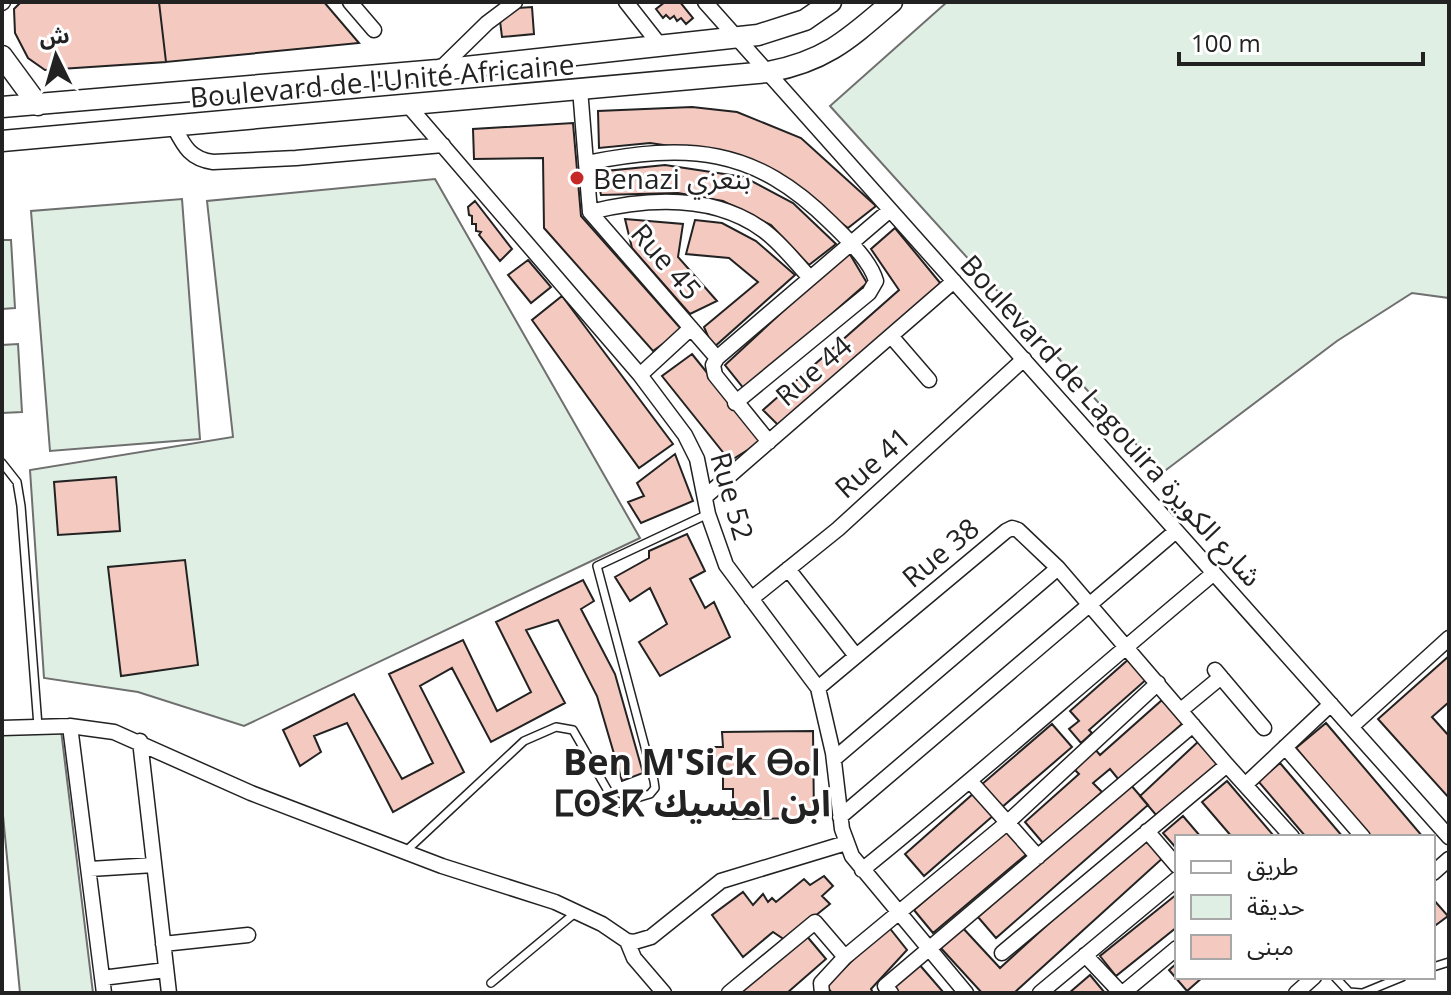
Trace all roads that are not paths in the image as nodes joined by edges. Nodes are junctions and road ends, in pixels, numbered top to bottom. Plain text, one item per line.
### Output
1 (350, 2) edge
2 (515, 2) edge
3 (626, 2) edge
4 (705, 2) edge
5 (831, 2) edge
6 (892, 2) edge
7 (374, 30) dead end
8 (737, 37) junction
9 (659, 44) junction
10 (2, 56) edge
11 (438, 70) junction
12 (768, 72) junction
13 (580, 89) junction
14 (407, 104) junction
15 (38, 105) junction
16 (2, 107) edge
17 (174, 127) junction
18 (2, 141) edge
19 (443, 145) junction
20 (586, 163) junction
21 (890, 210) junction
22 (590, 212) junction
23 (850, 244) junction
24 (810, 278) junction
25 (954, 281) junction
26 (691, 328) junction
27 (891, 336) junction
28 (717, 358) junction
29 (1024, 359) junction
30 (640, 375) junction
31 (929, 380) dead end
32 (735, 403) junction
33 (769, 442) junction
34 (2, 463) edge
35 (705, 497) junction
36 (708, 514) junction
37 (1176, 531) junction
38 (1058, 568) junction
39 (788, 569) junction
40 (1214, 573) junction
41 (751, 599) junction
42 (1090, 605) junction
43 (1449, 638) edge
44 (1126, 646) junction
45 (856, 656) junction
46 (1158, 683) junction
47 (818, 688) junction
48 (1331, 704) junction
49 (1181, 710) junction
50 (1193, 725) junction
51 (38, 726) junction
52 (70, 726) junction
53 (1351, 727) junction
54 (2, 728) edge
55 (1264, 728) dead end
56 (140, 741) junction
57 (1285, 747) junction
58 (834, 759) junction
59 (1227, 765) junction
60 (971, 782) junction
61 (1245, 785) junction
62 (840, 817) junction
63 (1008, 822) junction
64 (1147, 831) junction
65 (1290, 835) edge
66 (1361, 835) edge
67 (1449, 837) edge
68 (846, 843) junction
69 (406, 851) junction
70 (1038, 857) junction
71 (1175, 864) edge
72 (154, 865) junction
73 (90, 869) junction
74 (862, 870) junction
75 (1175, 881) edge
76 (577, 912) junction
77 (899, 915) junction
78 (248, 935) dead end
79 (627, 941) junction
80 (163, 944) junction
81 (929, 949) junction
82 (1175, 950) edge
83 (1002, 953) dead end
84 (1085, 955) junction
85 (845, 957) junction
86 (166, 970) junction
87 (1312, 979) edge
88 (1337, 979) edge
89 (1397, 979) edge
90 (491, 983) dead end
91 (103, 985) edge
92 (169, 993) edge
93 (664, 993) edge
94 (729, 993) edge
95 (822, 993) edge
96 (891, 993) edge
97 (966, 993) edge
98 (1040, 993) edge
99 (1122, 993) edge
100 (1296, 993) edge
101 (1362, 993) edge

1 - 7 street
2 - 11 street
3 - 9 street
4 - 8 street, Boulevard de Lagouira شارع الكويرة
5 - 8 main road, Boulevard de l'Unité Africaine
6 - 12 main road, Boulevard de l'Unité Africaine
8 - 9 main road, Boulevard de l'Unité Africaine
8 - 12 street, Boulevard de Lagouira شارع الكويرة
9 - 11 main road, Boulevard de l'Unité Africaine
10 - 15 main road
11 - 15 main road, Boulevard de l'Unité Africaine
12 - 13 main road, Boulevard de l'Unité Africaine
12 - 21 street, Boulevard de Lagouira شارع الكويرة
13 - 14 main road, Boulevard de l'Unité Africaine
13 - 20 street
14 - 17 main road, Boulevard de l'Unité Africaine
14 - 19 street, Rue 52
15 - 16 main road, Boulevard de l'Unité Africaine
17 - 18 main road, Boulevard de l'Unité Africaine
17 - 19 street
19 - 30 street, Rue 52
20 - 22 street
20 - 23 street
21 - 23 street
21 - 25 street, Boulevard de Lagouira شارع الكويرة
22 - 24 street
22 - 26 street, Rue 45
23 - 24 street
23 - 32 street
24 - 28 street
25 - 27 street, Rue 44
25 - 29 street, Boulevard de Lagouira شارع الكويرة
26 - 28 street, Rue 45
26 - 30 street
27 - 31 street
27 - 33 street, Rue 44
28 - 32 street, Rue 45
29 - 37 street, Boulevard de Lagouira شارع الكويرة
29 - 39 street, Rue 41
30 - 35 street, Rue 52
32 - 33 street, Rue 45
33 - 35 street, Rue 44
34 - 51 lane
35 - 36 street, Rue 52
36 - 41 street, Rue 52
36 - 69 lane
37 - 40 street, Boulevard de Lagouira شارع الكويرة
37 - 42 street
38 - 42 street, Rue 38
38 - 45 street, Rue 38
38 - 58 street
39 - 41 street, Rue 41
39 - 45 street
40 - 44 street
40 - 48 street, Boulevard de Lagouira شارع الكويرة
41 - 47 street, Rue 52
42 - 44 street, Rue 38
42 - 62 street
43 - 53 street
44 - 46 street, Rue 38
44 - 60 street
45 - 47 street, Rue 38
46 - 49 street, Rue 38
46 - 63 street
47 - 58 street, Rue 52
48 - 53 street, Boulevard de Lagouira شارع الكويرة
48 - 57 street
49 - 50 street, Rue 38
49 - 55 street
50 - 59 street, Rue 38
50 - 70 street
51 - 52 street
51 - 54 street
52 - 56 street
52 - 73 street
53 - 67 street, Boulevard de Lagouira شارع الكويرة
56 - 69 street
56 - 72 street
57 - 61 street
57 - 66 street
58 - 62 street, Rue 52
59 - 61 street, Rue 38
59 - 64 street
60 - 63 street
60 - 74 street
61 - 65 street, Rue 38
62 - 68 street, Rue 52
63 - 70 street
63 - 77 street
64 - 71 street
64 - 83 street
68 - 74 street, Rue 52
68 - 79 street
69 - 76 street
70 - 81 street
72 - 73 street
72 - 80 street
73 - 91 street
74 - 77 street, Rue 52
75 - 84 street
76 - 79 street
76 - 90 lane
77 - 81 street, Rue 52
77 - 85 street
78 - 80 street
79 - 93 street
80 - 86 street
81 - 96 street
81 - 97 street, Rue 52
82 - 99 street
84 - 98 street
84 - 99 street
85 - 94 street
85 - 95 street
86 - 91 street
86 - 92 street
87 - 100 street
88 - 101 lane
89 - 101 lane

